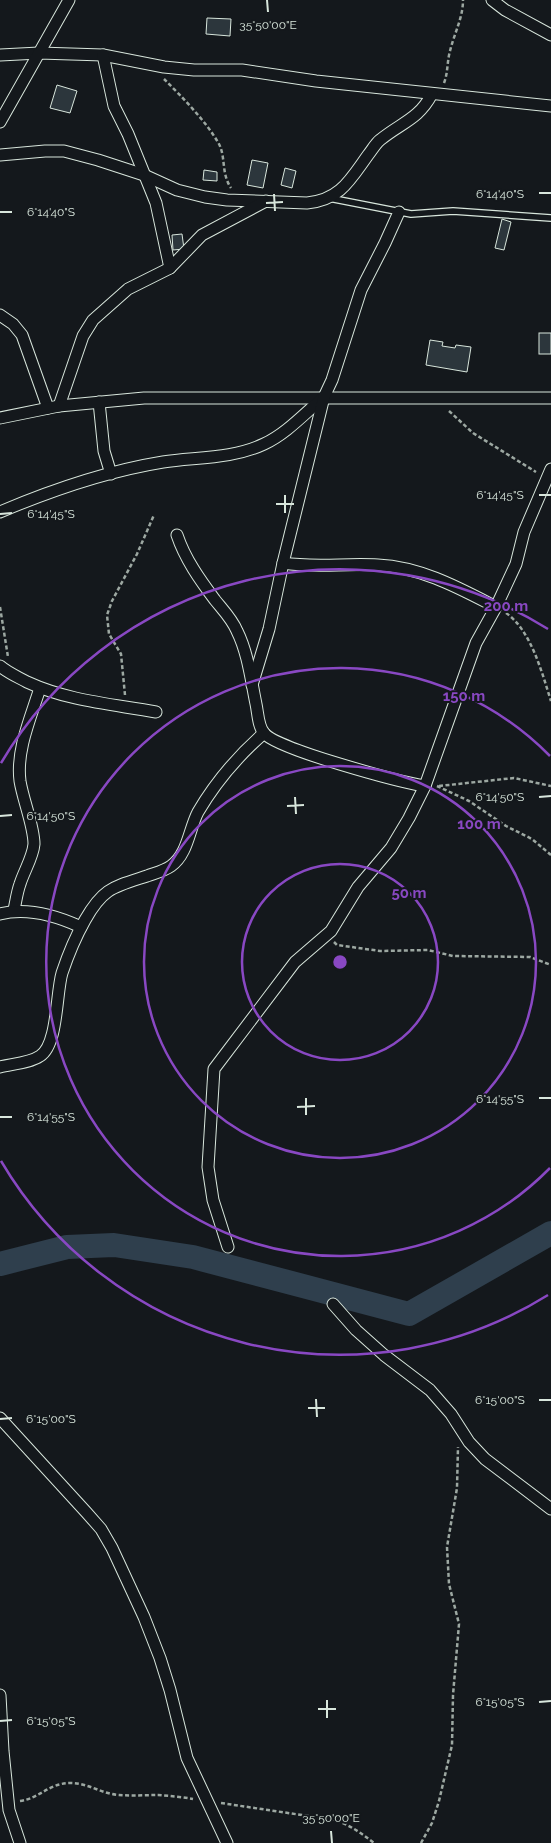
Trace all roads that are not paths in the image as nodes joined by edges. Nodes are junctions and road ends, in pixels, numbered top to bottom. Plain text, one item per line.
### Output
1 (69, 0) edge
2 (492, 0) edge
3 (551, 34) edge
4 (39, 53) junction
5 (103, 54) junction
6 (0, 55) edge
7 (432, 94) junction
8 (551, 106) edge
9 (0, 122) edge
10 (0, 155) edge
11 (144, 175) junction
12 (329, 198) junction
13 (266, 201) junction
14 (399, 212) junction
15 (551, 218) edge
16 (170, 268) junction
17 (0, 315) edge
18 (324, 397) junction
19 (551, 398) edge
20 (99, 402) junction
21 (54, 407) junction
22 (0, 418) edge
23 (112, 474) junction
24 (550, 476) edge
25 (0, 512) edge
26 (177, 535) dead end
27 (283, 563) junction
28 (496, 607) junction
29 (0, 666) edge
30 (252, 685) junction
31 (40, 688) junction
32 (156, 712) dead end
33 (264, 733) junction
34 (425, 786) junction
35 (14, 910) junction
36 (0, 914) edge
37 (81, 927) junction
38 (0, 1066) edge
39 (228, 1247) dead end
40 (333, 1304) dead end
41 (0, 1418) edge
42 (551, 1509) edge
43 (0, 1695) edge
44 (20, 1843) edge
45 (227, 1843) edge

1 - 4 street
2 - 3 street
4 - 5 street
4 - 6 street
4 - 9 street
5 - 7 street
5 - 11 street
7 - 8 street
7 - 12 street
10 - 11 street
11 - 13 street
11 - 16 street
12 - 13 street
12 - 14 lane
13 - 16 street
14 - 15 lane
14 - 18 street
16 - 21 street
17 - 21 street
18 - 19 street
18 - 20 street
18 - 23 street
18 - 27 street
20 - 21 street
20 - 23 street
21 - 22 street
23 - 25 street
24 - 28 street
26 - 30 street
27 - 28 street
27 - 30 street
28 - 34 street
29 - 31 street
30 - 33 street
31 - 32 street
31 - 35 street
33 - 34 street
33 - 37 street
34 - 39 street
35 - 36 street
35 - 37 street
37 - 38 street
40 - 42 street
41 - 45 street
43 - 44 street

